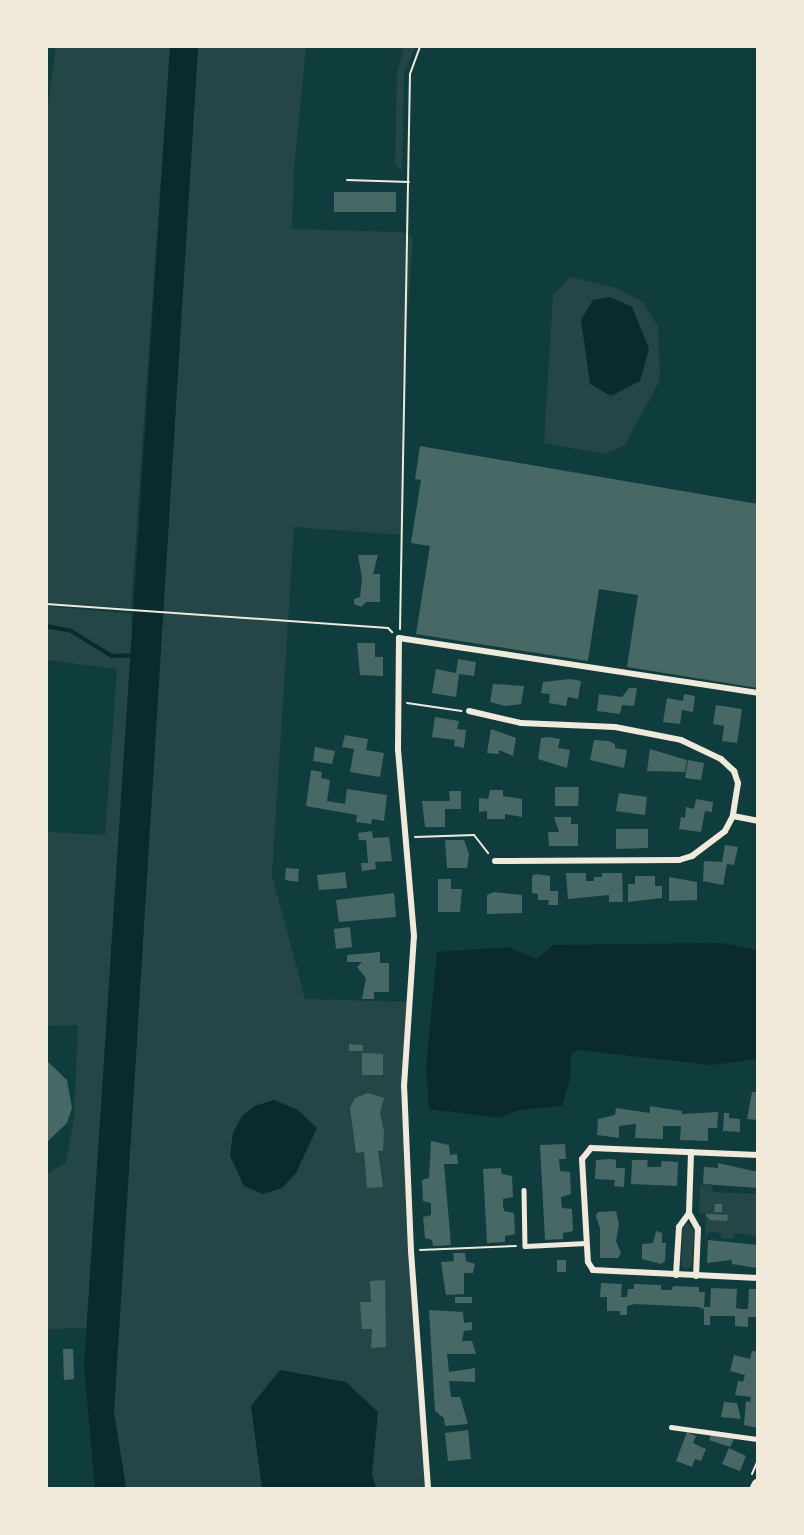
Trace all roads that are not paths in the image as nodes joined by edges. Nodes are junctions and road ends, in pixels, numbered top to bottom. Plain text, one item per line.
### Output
1 (758, 693) edge
2 (469, 711) road end
3 (733, 816) junction
4 (758, 821) edge
5 (495, 861) road end
6 (691, 1152) junction
7 (758, 1155) edge
8 (524, 1190) dead end
9 (689, 1213) junction
10 (586, 1243) junction
11 (676, 1275) junction
12 (696, 1276) junction
13 (758, 1278) edge
14 (671, 1427) dead end
15 (758, 1438) edge
16 (758, 1484) edge
17 (428, 1488) edge
18 (756, 1488) edge

1 - 17 street
2 - 3 street
3 - 4 street
3 - 5 street
6 - 7 street
6 - 9 street
6 - 10 street
8 - 10 lane
9 - 11 street
9 - 12 street
10 - 11 street
11 - 12 street
12 - 13 street
14 - 15 lane
16 - 18 main road

